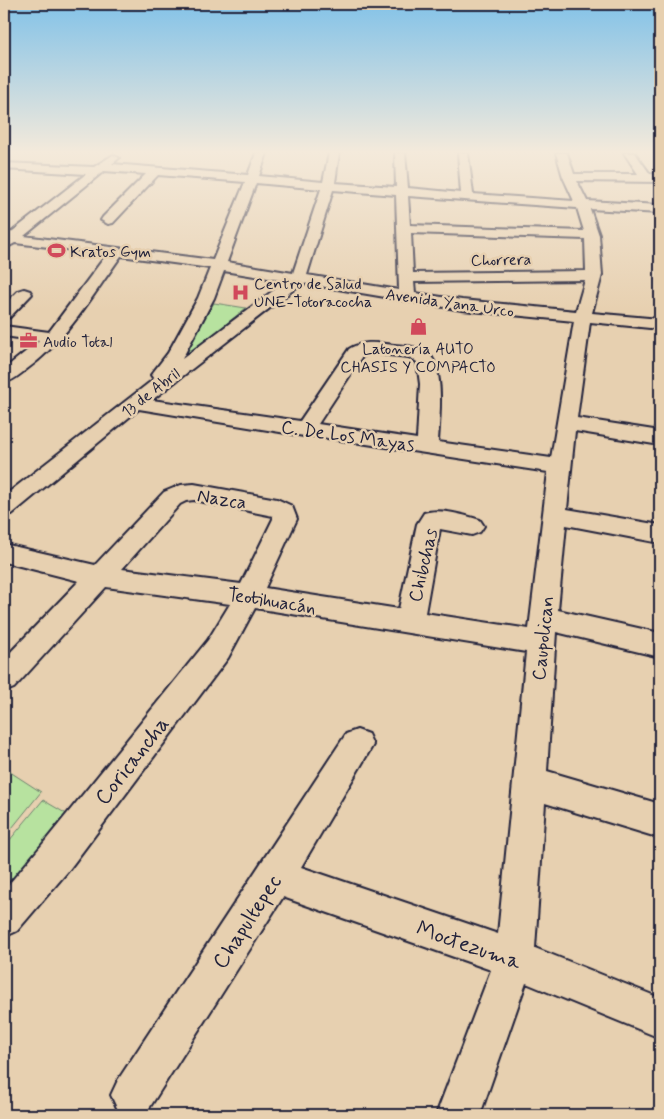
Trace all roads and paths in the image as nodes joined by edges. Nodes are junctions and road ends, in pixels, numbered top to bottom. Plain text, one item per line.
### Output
1 (53, 205) edge
2 (122, 205) edge
3 (241, 205) edge
4 (322, 205) edge
5 (402, 205) edge
6 (529, 205) edge
7 (572, 205) edge
8 (583, 206) junction
9 (660, 209) edge
10 (108, 220) dead end
11 (403, 229) junction
12 (536, 235) junction
13 (592, 235) junction
14 (6, 241) edge
15 (117, 251) junction
16 (217, 265) junction
17 (594, 275) junction
18 (299, 278) junction
19 (408, 278) junction
20 (24, 294) dead end
21 (407, 296) junction
22 (4, 314) edge
23 (584, 317) junction
24 (660, 324) edge
25 (4, 331) edge
26 (54, 338) junction
27 (4, 377) edge
28 (135, 403) junction
29 (567, 423) junction
30 (304, 430) junction
31 (660, 438) edge
32 (427, 446) junction
33 (560, 468) junction
34 (4, 508) edge
35 (555, 515) junction
36 (472, 526) dead end
37 (660, 534) edge
38 (4, 553) edge
39 (101, 576) junction
40 (248, 596) junction
41 (410, 621) junction
42 (542, 630) junction
43 (660, 645) edge
44 (4, 679) edge
45 (356, 745) dead end
46 (530, 782) junction
47 (660, 822) edge
48 (275, 876) junction
49 (4, 918) edge
50 (514, 959) junction
51 (660, 1018) edge
52 (133, 1095) dead end
53 (458, 1115) edge

1 - 14 street
2 - 10 street
3 - 16 street
4 - 18 street
5 - 11 street
6 - 12 street
7 - 8 street
8 - 9 street
8 - 13 street, Caupolican
11 - 12 street
11 - 19 street
12 - 13 street
13 - 17 street, Caupolican
14 - 15 street, Avenida Yana Urco
15 - 16 street, Avenida Yana Urco
15 - 26 street
16 - 18 street, Avenida Yana Urco
16 - 28 street
17 - 19 street, Chorrera
17 - 23 street, Caupolican
18 - 21 street, Avenida Yana Urco
18 - 28 street, 13 de Abril
19 - 21 street
20 - 22 street
21 - 23 street, Avenida Yana Urco
23 - 24 street, Avenida Yana Urco
23 - 29 street, Caupolican
25 - 26 street
26 - 27 street
28 - 30 street, C. De Los Mayas
28 - 34 street, 13 de Abril
29 - 31 street
29 - 33 street, Caupolican
30 - 32 street, C. De Los Mayas
30 - 32 street
32 - 33 street, C. De Los Mayas
33 - 35 street, Caupolican
35 - 37 street
35 - 42 street, Caupolican
36 - 41 street, Chibchas
38 - 39 street, Teotihuacán
39 - 40 street, Teotihuacán
39 - 40 street, Nazca
39 - 44 street
40 - 41 street, Teotihuacán
40 - 49 street, Coricancha
41 - 42 street, Teotihuacán
42 - 43 street, Teotihuacán
42 - 46 street, Caupolican
45 - 48 street, Chapultepec
46 - 47 street
46 - 50 street, Caupolican
48 - 50 street, Moctezuma
48 - 52 street, Chapultepec
50 - 51 street, Moctezuma
50 - 53 street, Caupolican

